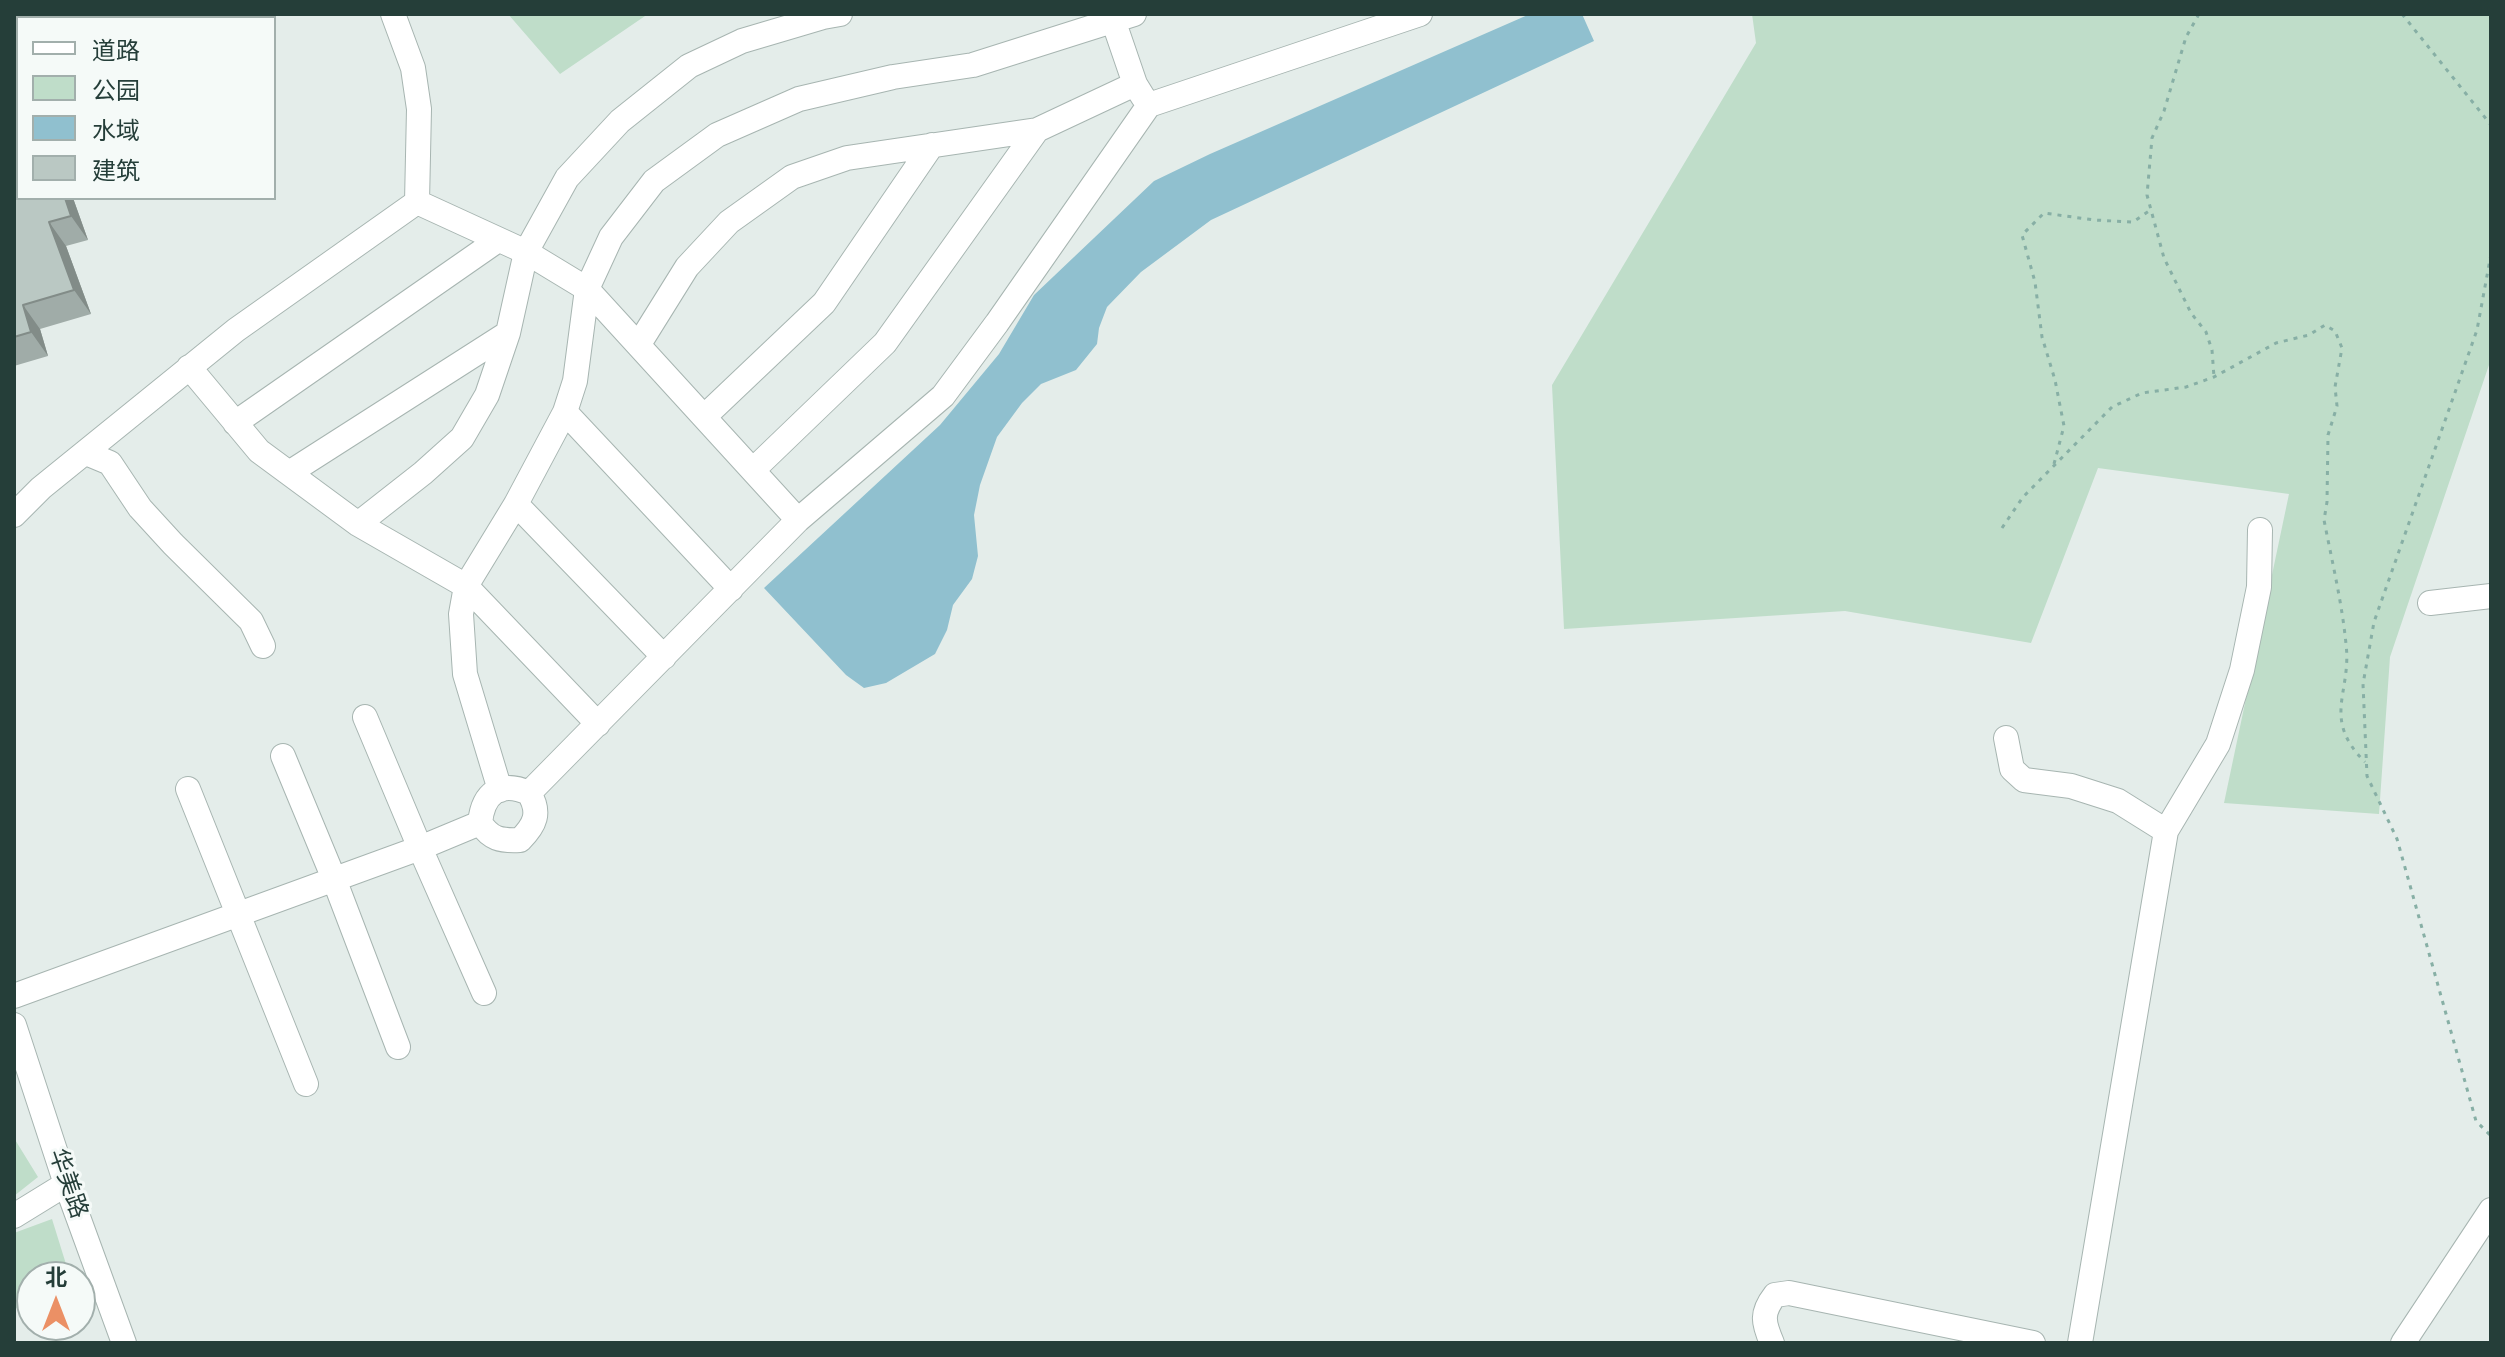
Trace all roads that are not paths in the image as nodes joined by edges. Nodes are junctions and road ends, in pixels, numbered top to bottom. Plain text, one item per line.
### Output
1 (393, 14) edge
2 (840, 14) edge
3 (1420, 14) edge
4 (1120, 16) edge
5 (1135, 84) junction
6 (1149, 105) junction
7 (1037, 130) junction
8 (932, 145) junction
9 (417, 202) junction
10 (498, 240) junction
11 (526, 252) junction
12 (587, 289) junction
13 (508, 333) junction
14 (639, 344) junction
15 (189, 367) junction
16 (565, 412) junction
17 (705, 416) junction
18 (235, 423) junction
19 (86, 453) junction
20 (753, 470) junction
21 (289, 473) junction
22 (516, 504) junction
23 (14, 515) edge
24 (798, 520) junction
25 (358, 524) junction
26 (2260, 530) dead end
27 (466, 586) junction
28 (731, 589) junction
29 (2491, 596) edge
30 (2430, 603) dead end
31 (263, 646) dead end
32 (664, 657) junction
33 (365, 717) dead end
34 (598, 724) junction
35 (2006, 738) dead end
36 (283, 756) dead end
37 (188, 789) dead end
38 (500, 790) junction
39 (529, 793) junction
40 (480, 823) junction
41 (2166, 831) junction
42 (420, 848) junction
43 (334, 879) junction
44 (237, 915) junction
45 (484, 993) dead end
46 (14, 996) edge
47 (14, 1025) edge
48 (398, 1047) dead end
49 (306, 1084) dead end
50 (66, 1184) junction
51 (2491, 1210) edge
52 (14, 1216) edge
53 (2480, 1241) edge
54 (124, 1343) edge
55 (1772, 1343) edge
56 (2033, 1343) edge
57 (2080, 1343) edge
58 (2403, 1343) edge

1 - 9 street
2 - 11 street
3 - 6 street
4 - 5 street
4 - 12 street
5 - 6 street
5 - 7 street
6 - 24 street
7 - 8 street
7 - 20 street
8 - 14 street
8 - 17 street
9 - 10 street
9 - 15 street
10 - 11 street
10 - 18 street
11 - 12 street
11 - 13 street
12 - 14 street
12 - 16 street
13 - 21 street
13 - 25 street
14 - 17 street
15 - 18 street
15 - 19 street
16 - 22 street
16 - 28 street
17 - 20 street
18 - 21 street
19 - 23 street
19 - 31 street
20 - 24 street
21 - 25 street
22 - 27 street
22 - 32 street
24 - 28 street
25 - 27 street
26 - 41 street
27 - 34 street
27 - 38 street
28 - 32 street
29 - 30 street
32 - 34 street
33 - 42 street
34 - 39 street
35 - 41 street
36 - 43 street
37 - 44 street
38 - 39 street
38 - 40 street
39 - 40 street
40 - 42 street
41 - 57 street
42 - 43 street
42 - 45 street
43 - 44 street
43 - 48 street
44 - 46 street
44 - 49 street
47 - 50 street, 华美路
50 - 52 street
50 - 54 street, 华美路
51 - 53 street
53 - 58 street
55 - 56 street

